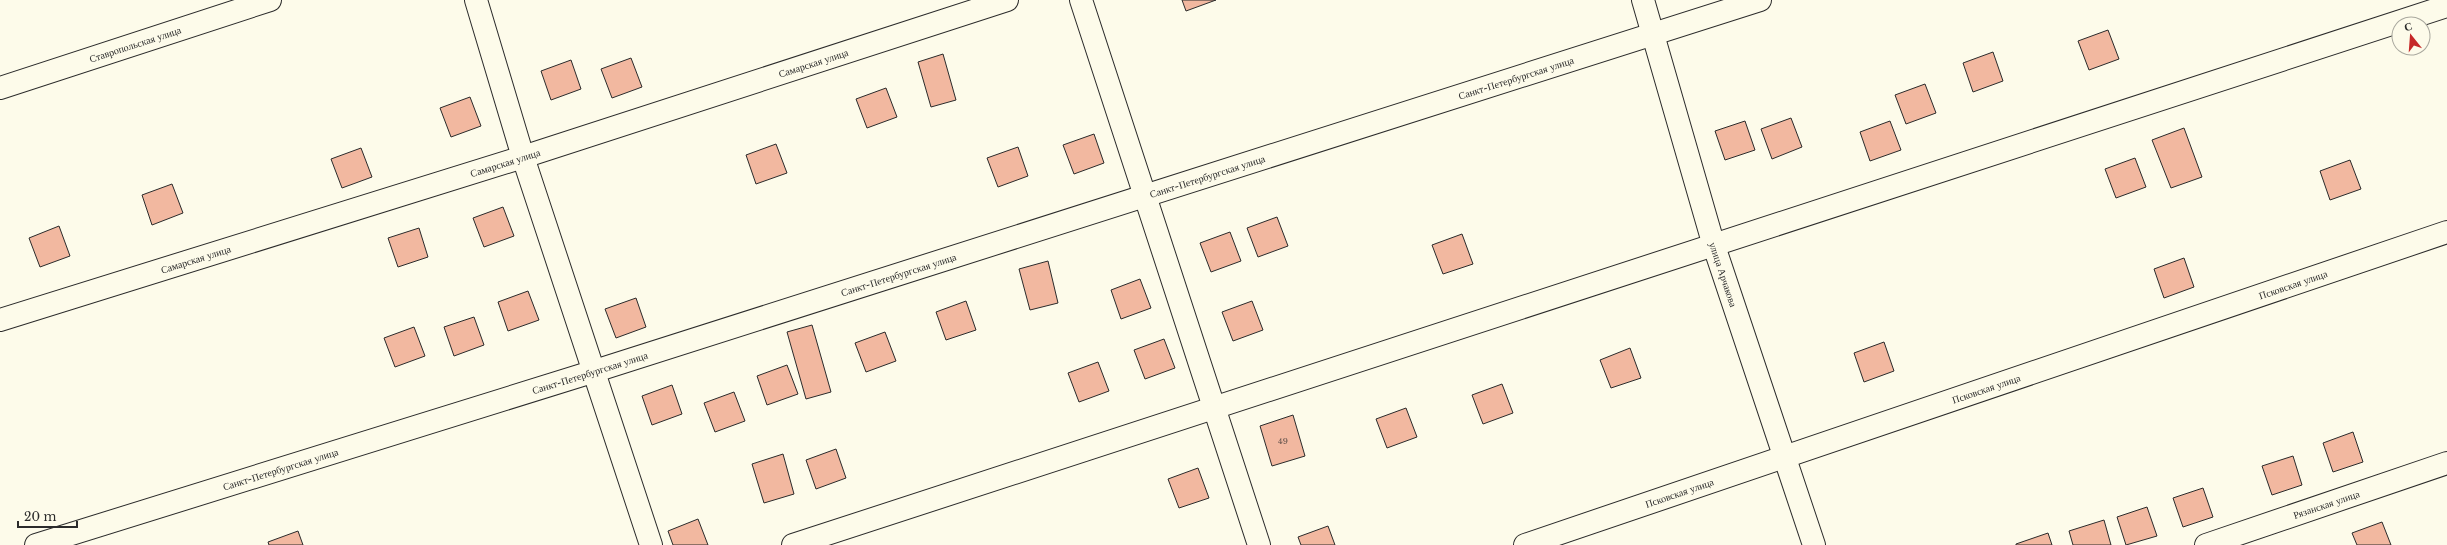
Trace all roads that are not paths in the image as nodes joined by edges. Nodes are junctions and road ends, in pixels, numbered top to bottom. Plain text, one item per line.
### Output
1 (270, 0) edge
2 (476, 0) edge
3 (1007, 0) edge
4 (1081, 0) edge
5 (1643, 0) edge
6 (1760, 0) edge
7 (2447, 6) edge
8 (1653, 34) junction
9 (0, 88) edge
10 (523, 157) junction
11 (1145, 195) junction
12 (2447, 232) edge
13 (1714, 246) junction
14 (0, 320) edge
15 (595, 371) junction
16 (1215, 409) junction
17 (1783, 458) junction
18 (2447, 463) edge
19 (36, 545) edge
20 (651, 545) edge
21 (793, 545) edge
22 (1259, 545) edge
23 (1525, 545) edge
24 (1814, 545) edge
25 (2206, 545) edge

1 - 9 street, Ставропольская улица
2 - 10 street
3 - 10 street, Самарская улица
4 - 11 street
5 - 8 street, улица Арчакова
6 - 8 street, Санкт-Петербургская улица
7 - 13 street
8 - 11 street, Санкт-Петербургская улица
8 - 13 street, улица Арчакова
10 - 14 street, Самарская улица
10 - 15 street
11 - 15 street, Санкт-Петербургская улица
11 - 16 street
12 - 17 street, Псковская улица
13 - 16 street
13 - 17 street, улица Арчакова
15 - 19 street, Санкт-Петербургская улица
15 - 20 street
16 - 21 street
16 - 22 street
17 - 23 street, Псковская улица
17 - 24 street, улица Арчакова
18 - 25 street, Рязанская улица

